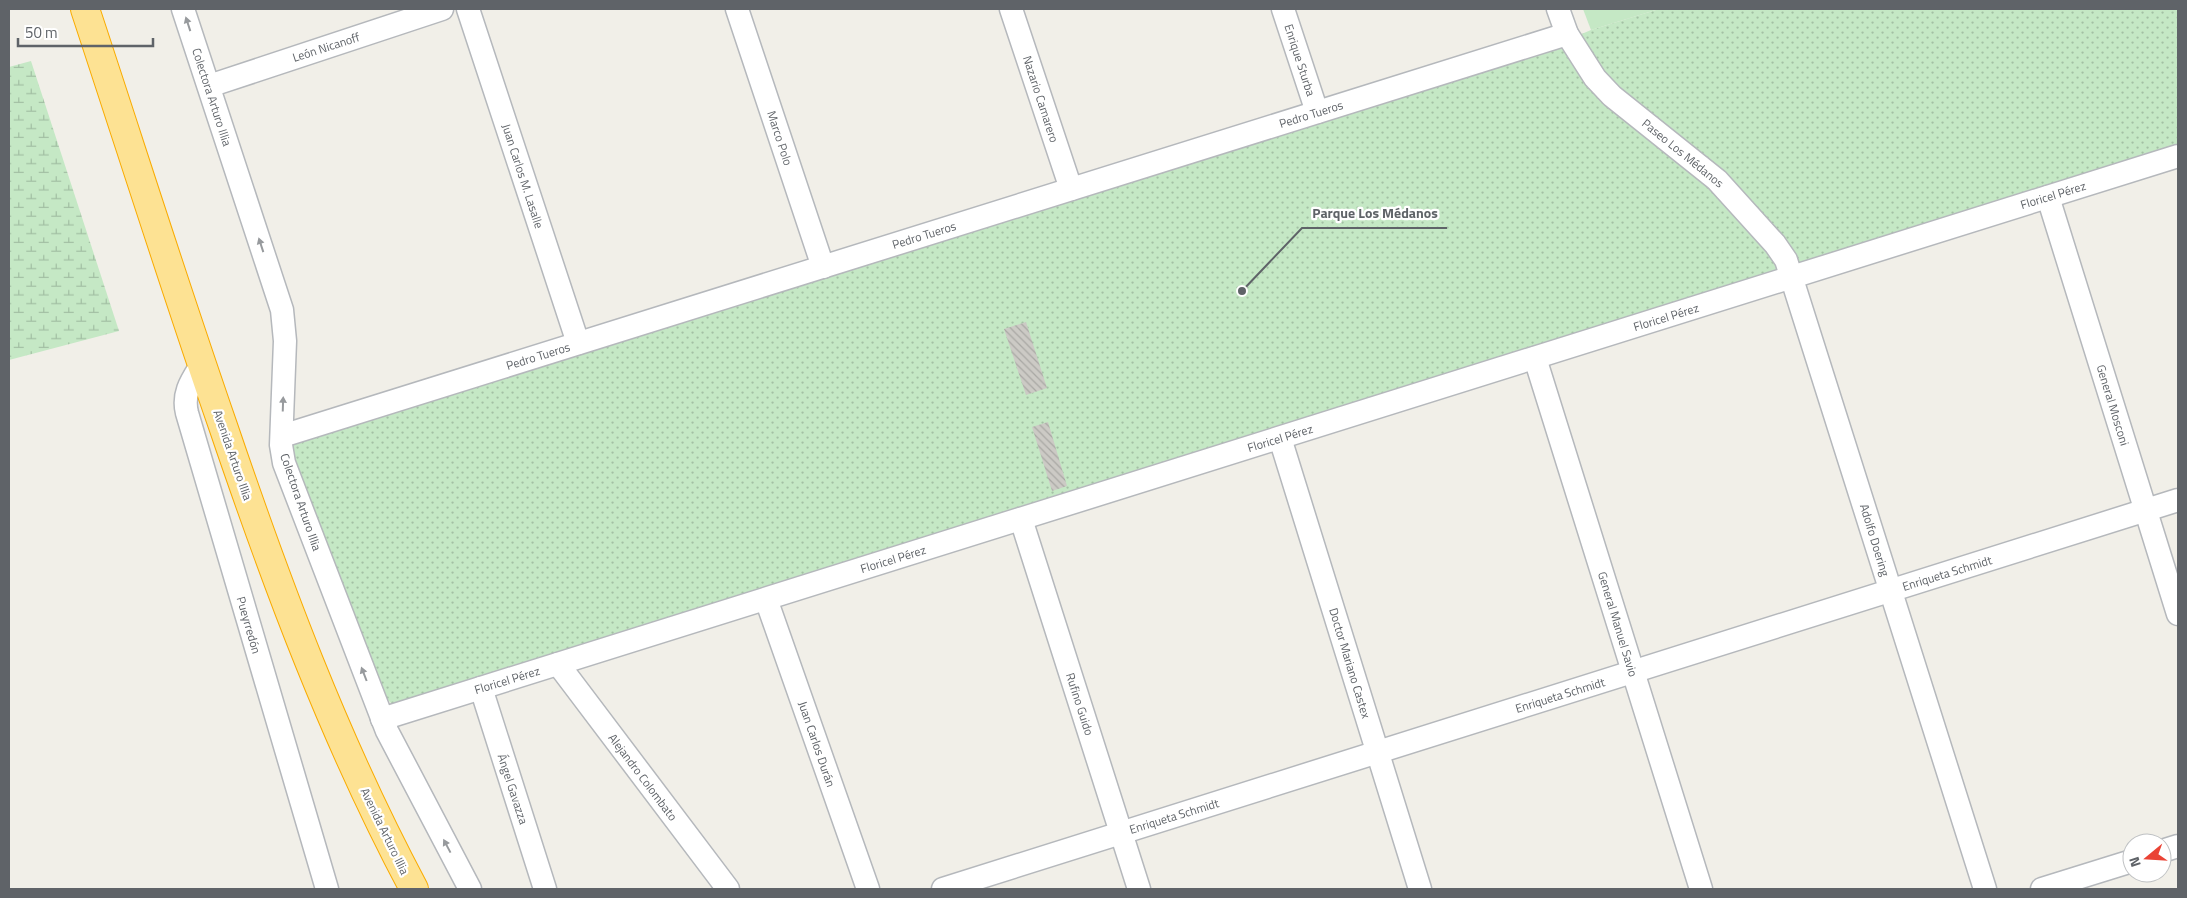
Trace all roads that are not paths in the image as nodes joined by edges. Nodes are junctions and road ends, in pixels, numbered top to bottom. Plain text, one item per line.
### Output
1 (85, 9) edge
2 (183, 9) edge
3 (442, 9) edge
4 (468, 9) edge
5 (737, 9) edge
6 (1011, 9) edge
7 (1283, 9) edge
8 (1558, 9) edge
9 (1567, 34) junction
10 (209, 86) junction
11 (1317, 112) junction
12 (2178, 156) edge
13 (1070, 189) junction
14 (2048, 197) junction
15 (823, 267) junction
16 (1792, 277) junction
17 (578, 344) junction
18 (1535, 358) junction
19 (202, 364) junction
20 (282, 436) junction
21 (1280, 438) junction
22 (2178, 500) edge
23 (2146, 510) junction
24 (1021, 519) junction
25 (1891, 591) junction
26 (766, 598) junction
27 (2178, 614) edge
28 (558, 664) junction
29 (1633, 672) junction
30 (482, 688) junction
31 (382, 719) junction
32 (1377, 752) junction
33 (1121, 833) junction
34 (2122, 864) edge
35 (327, 889) edge
36 (414, 889) edge
37 (470, 889) edge
38 (545, 889) edge
39 (728, 889) edge
40 (868, 889) edge
41 (942, 889) edge
42 (1139, 889) edge
43 (1420, 889) edge
44 (1701, 889) edge
45 (1985, 889) edge
46 (2042, 889) edge

1 - 19 highway, Avenida Arturo Illia
10 -> 2 street, Colectora Arturo Illia
3 - 10 street, León Nicanoff
4 - 17 street, Juan Carlos M. Lasalle
5 - 15 street, Marco Polo
6 - 13 street, Nazario Camarero
7 - 11 street, Enrique Sturba
8 - 9 street, Paseo Los Médanos
9 - 11 street, Pedro Tueros
9 - 16 street, Paseo Los Médanos
20 -> 10 street, Colectora Arturo Illia
11 - 13 street, Pedro Tueros
12 - 14 street, Floricel Pérez
13 - 15 street, Pedro Tueros
14 - 16 street, Floricel Pérez
14 - 23 street, General Mosconi
15 - 17 street, Pedro Tueros
16 - 18 street, Floricel Pérez
16 - 25 street, Adolfo Doering
17 - 20 street, Pedro Tueros
18 - 21 street, Floricel Pérez
18 - 29 street, General Manuel Savio
19 - 35 street, Pueyrredón
19 - 36 highway, Avenida Arturo Illia
31 -> 20 street, Colectora Arturo Illia
21 - 24 street, Floricel Pérez
21 - 32 street, Doctor Mariano Castex
22 - 23 street, Enriqueta Schmidt
23 - 25 street, Enriqueta Schmidt
23 - 27 street, General Mosconi
24 - 26 street, Floricel Pérez
24 - 33 street, Rufino Guido
25 - 29 street, Enriqueta Schmidt
25 - 45 street, Adolfo Doering
26 - 28 street, Floricel Pérez
26 - 40 street, Juan Carlos Durán
28 - 30 street, Floricel Pérez
28 - 39 street, Alejandro Colombato
29 - 32 street, Enriqueta Schmidt
29 - 44 street, General Manuel Savio
30 - 31 street, Floricel Pérez
30 - 38 street, Ángel Gavazza
37 -> 31 street, Colectora Arturo Illia
32 - 33 street, Enriqueta Schmidt
32 - 43 street, Doctor Mariano Castex
33 - 41 street, Enriqueta Schmidt
33 - 42 street, Rufino Guido
34 - 46 street

